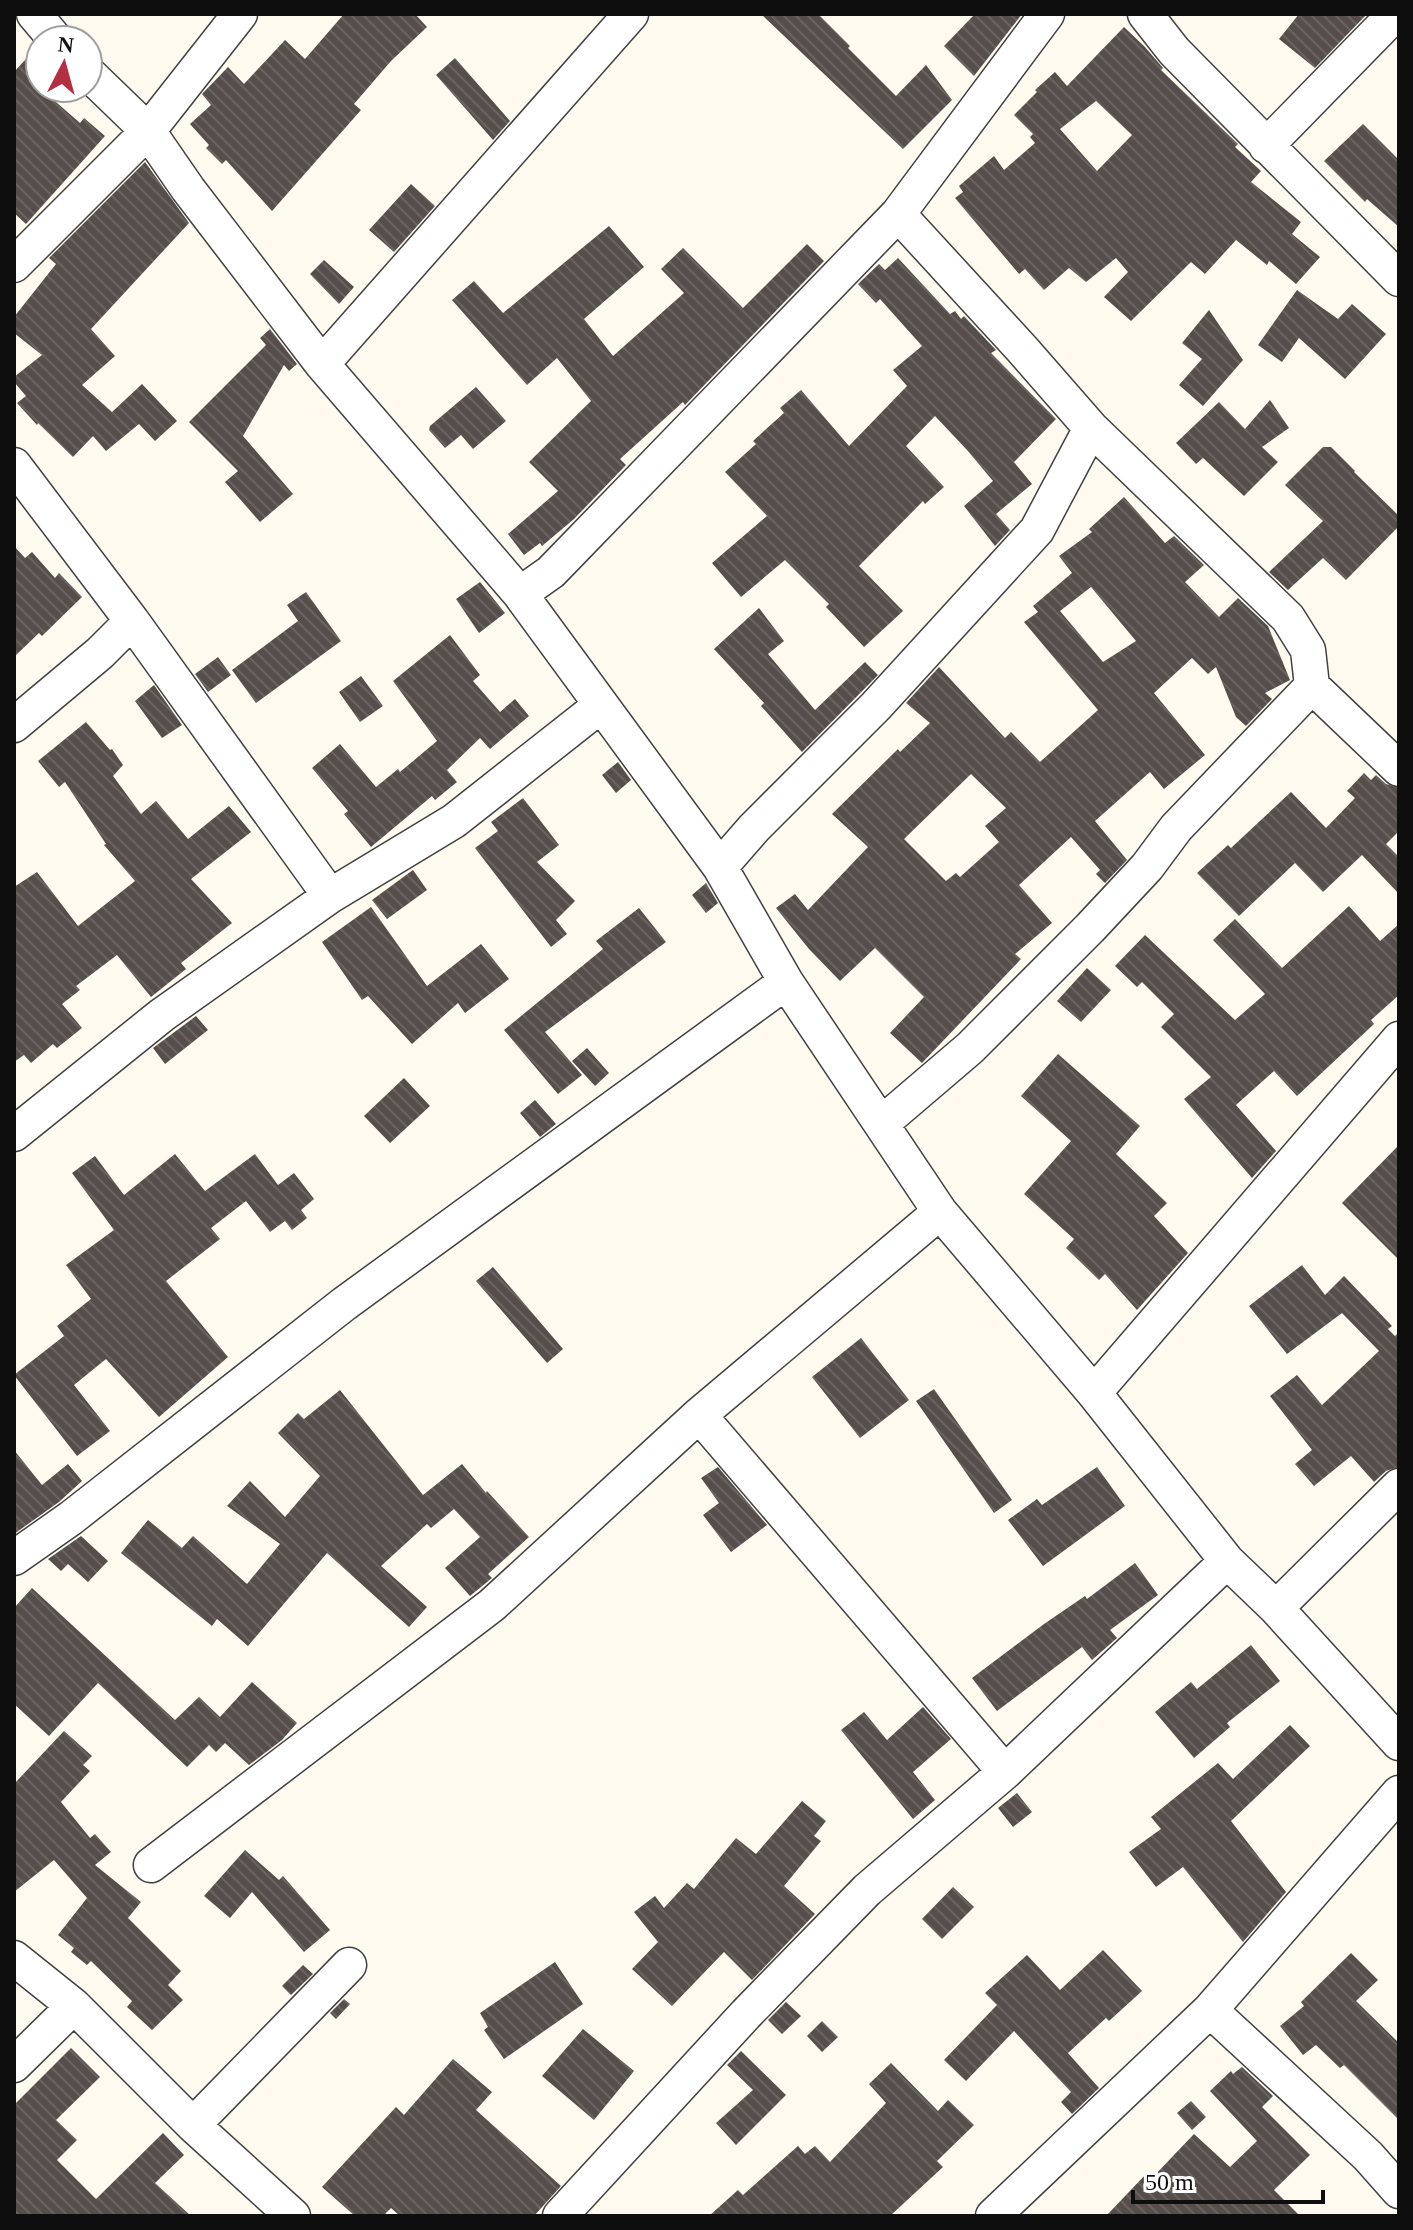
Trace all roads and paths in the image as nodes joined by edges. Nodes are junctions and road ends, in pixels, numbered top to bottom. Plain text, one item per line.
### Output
1 (240, 14) edge
2 (631, 14) edge
3 (1047, 14) edge
4 (1145, 14) edge
5 (1395, 14) edge
6 (104, 88) edge
7 (148, 131) junction
8 (1266, 146) junction
9 (898, 214) junction
10 (14, 265) edge
11 (1399, 279) edge
12 (322, 364) junction
13 (1091, 428) junction
14 (14, 465) edge
15 (520, 594) junction
16 (132, 621) junction
17 (1312, 686) junction
18 (600, 706) junction
19 (14, 725) edge
20 (1399, 769) edge
21 (720, 867) junction
22 (330, 896) junction
23 (786, 982) junction
24 (1399, 1039) edge
25 (881, 1124) junction
26 (14, 1134) edge
27 (940, 1212) junction
28 (1094, 1393) junction
29 (699, 1415) junction
30 (1399, 1486) edge
31 (14, 1558) edge
32 (1227, 1561) junction
33 (1276, 1608) junction
34 (1399, 1743) edge
35 (1005, 1772) junction
36 (1399, 1793) edge
37 (151, 1865) dead end
38 (14, 1958) edge
39 (349, 1965) dead end
40 (74, 2006) junction
41 (1210, 2010) junction
42 (14, 2065) edge
43 (193, 2125) junction
44 (1399, 2191) edge
45 (293, 2216) edge
46 (560, 2216) edge
47 (993, 2216) edge

1 - 7 street
2 - 12 street
3 - 9 street
4 - 8 street
5 - 8 street
6 - 7 street
7 - 10 street
7 - 12 street
8 - 11 street
9 - 13 street
9 - 15 street
12 - 15 street
13 - 17 street
13 - 21 street
14 - 16 street
15 - 18 street
16 - 19 street
16 - 22 street
17 - 20 street
17 - 25 street
18 - 21 street
18 - 22 street
21 - 23 street
22 - 26 street
23 - 25 street
23 - 31 street
24 - 28 street
25 - 27 street
27 - 28 street
27 - 29 street
28 - 32 street
29 - 35 street
29 - 37 street
30 - 33 street
32 - 33 street
32 - 35 street
33 - 34 street
35 - 46 street
36 - 41 street
38 - 40 street
39 - 43 street
40 - 42 street
40 - 43 street
41 - 44 street
41 - 47 street
43 - 45 street

